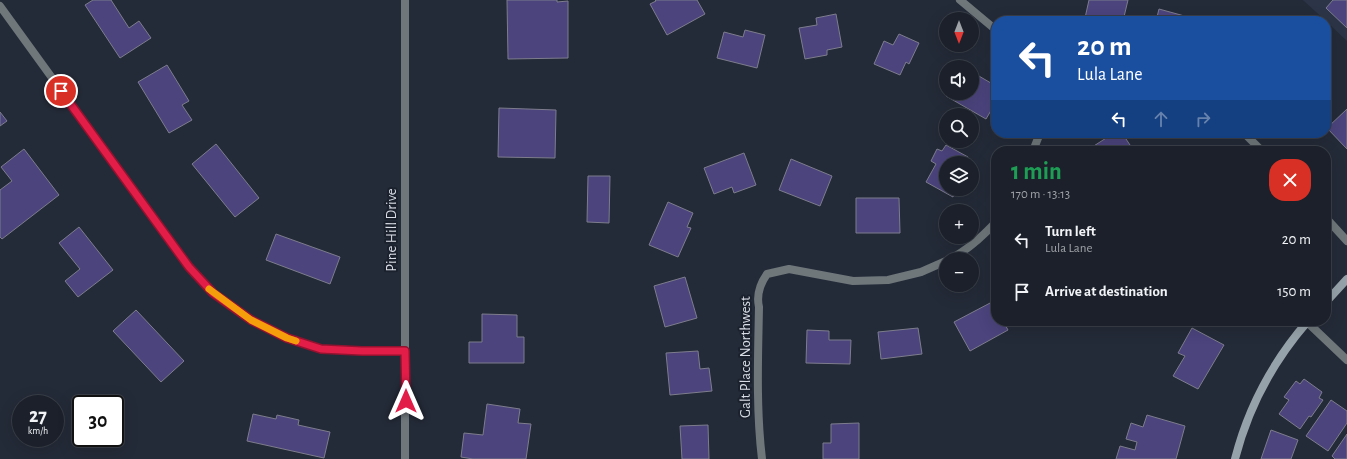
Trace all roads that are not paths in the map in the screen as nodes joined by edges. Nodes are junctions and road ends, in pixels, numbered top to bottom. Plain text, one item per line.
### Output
1 (405, 0) edge
2 (960, 0) edge
3 (0, 6) edge
4 (991, 26) edge
5 (1249, 138) edge
6 (1257, 146) edge
7 (1331, 223) edge
8 (991, 227) edge
9 (1347, 241) edge
10 (964, 252) edge
11 (939, 264) edge
12 (1347, 279) edge
13 (1331, 297) edge
14 (1305, 326) edge
15 (1312, 326) edge
16 (405, 351) junction
17 (1347, 360) edge
18 (405, 459) edge
19 (762, 459) edge
20 (1235, 459) edge

1 - 16 street, Pine Hill Drive
2 - 4 street
3 - 16 street
5 - 6 street
7 - 9 street
8 - 10 street
11 - 19 street, Galt Place Northwest
12 - 13 main road
14 - 20 main road
15 - 17 street
16 - 18 street, Pine Hill Drive

